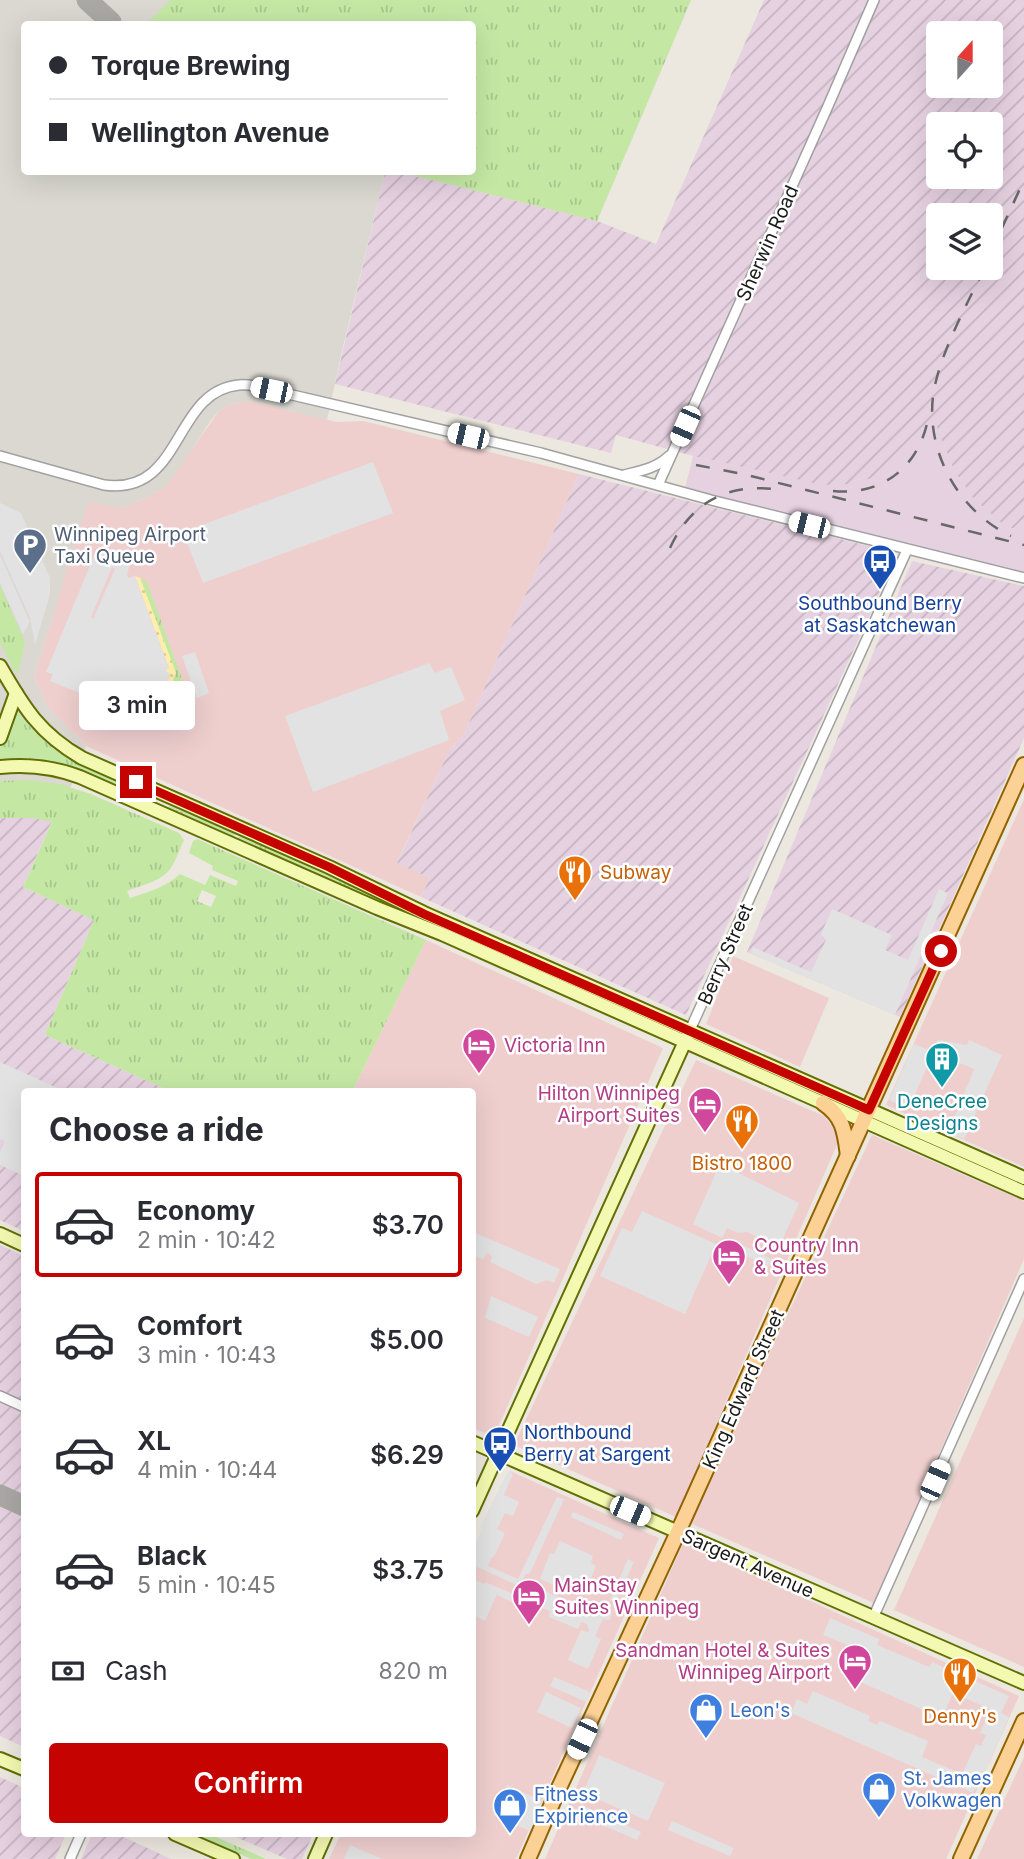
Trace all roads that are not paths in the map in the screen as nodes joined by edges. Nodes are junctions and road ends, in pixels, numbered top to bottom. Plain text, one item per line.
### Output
1 (874, 0) edge
2 (674, 449) junction
3 (0, 456) edge
4 (623, 475) junction
5 (658, 485) junction
6 (907, 550) junction
7 (1024, 578) edge
8 (0, 666) edge
9 (16, 693) junction
10 (0, 738) edge
11 (1024, 765) edge
12 (0, 767) edge
13 (444, 929) junction
14 (688, 1036) junction
15 (823, 1103) junction
16 (867, 1115) junction
17 (941, 1149) junction
18 (848, 1156) junction
19 (1024, 1178) edge
20 (1024, 1192) edge
21 (0, 1234) edge
22 (21, 1244) edge
23 (1024, 1279) edge
24 (0, 1396) edge
25 (21, 1406) edge
26 (476, 1444) edge
27 (498, 1454) junction
28 (476, 1502) edge
29 (678, 1532) junction
30 (873, 1618) junction
31 (1024, 1683) edge
32 (1024, 1721) edge
33 (0, 1759) edge
34 (21, 1768) edge
35 (80, 1837) edge
36 (181, 1837) edge
37 (325, 1837) edge
38 (70, 1859) edge
39 (233, 1859) edge
40 (315, 1859) edge
41 (528, 1859) edge
42 (961, 1859) edge

1 - 2 street, Sherwin Road
2 - 4 street
2 - 5 street, Sherwin Road
3 - 4 street
4 - 5 street
5 - 6 street
6 - 7 street
6 - 14 street, Berry Street
8 - 9 main road
9 - 10 main road
9 - 13 main road
11 - 16 main road, King Edward Street
12 - 13 main road
13 - 14 main road
14 - 15 main road
14 - 16 main road
14 - 27 main road, Berry Street
15 - 16 main road
15 - 18 main road
16 - 17 main road
16 - 18 main road, King Edward Street
17 - 19 main road
17 - 20 main road
18 - 29 main road, King Edward Street
21 - 22 main road
23 - 30 street
24 - 25 street
26 - 27 main road, Sargent Avenue
27 - 28 main road, Berry Street
27 - 29 main road, Sargent Avenue
29 - 30 main road, Sargent Avenue
29 - 41 main road, King Edward Street
30 - 31 main road, Sargent Avenue
32 - 42 main road
33 - 34 main road
35 - 38 street
36 - 39 main road
37 - 40 main road

